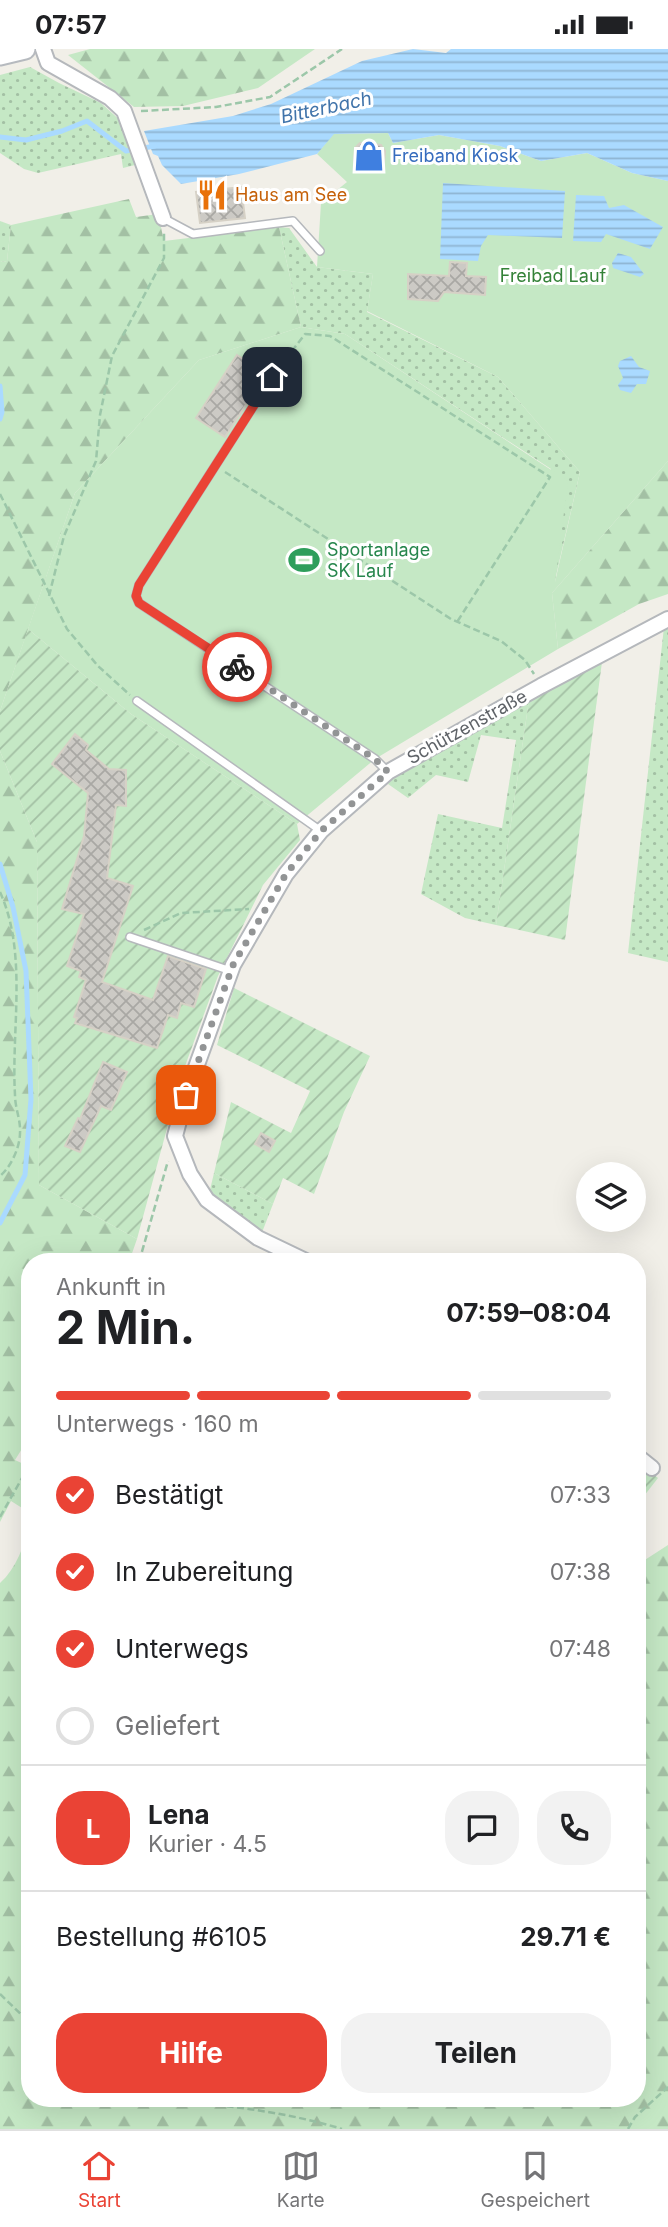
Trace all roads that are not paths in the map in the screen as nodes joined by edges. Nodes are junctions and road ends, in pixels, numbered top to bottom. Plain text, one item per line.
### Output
1 (25, 49) edge
2 (43, 49) edge
3 (0, 55) edge
4 (163, 218) joint
5 (320, 251) dead end
6 (272, 377) road end
7 (668, 619) edge
8 (137, 701) road end
9 (388, 772) junction
10 (321, 831) junction
11 (130, 937) road end
12 (231, 971) junction
13 (289, 1253) edge
14 (646, 1463) edge
15 (652, 1468) dead end

1 - 3 main road
2 - 4 street
4 - 5 lane
6 - 9 lane
7 - 9 street, Schützenstraße
8 - 10 lane
9 - 10 street, Schützenstraße
10 - 12 street, Schützenstraße
11 - 12 lane
12 - 13 street, Schützenstraße
14 - 15 street

